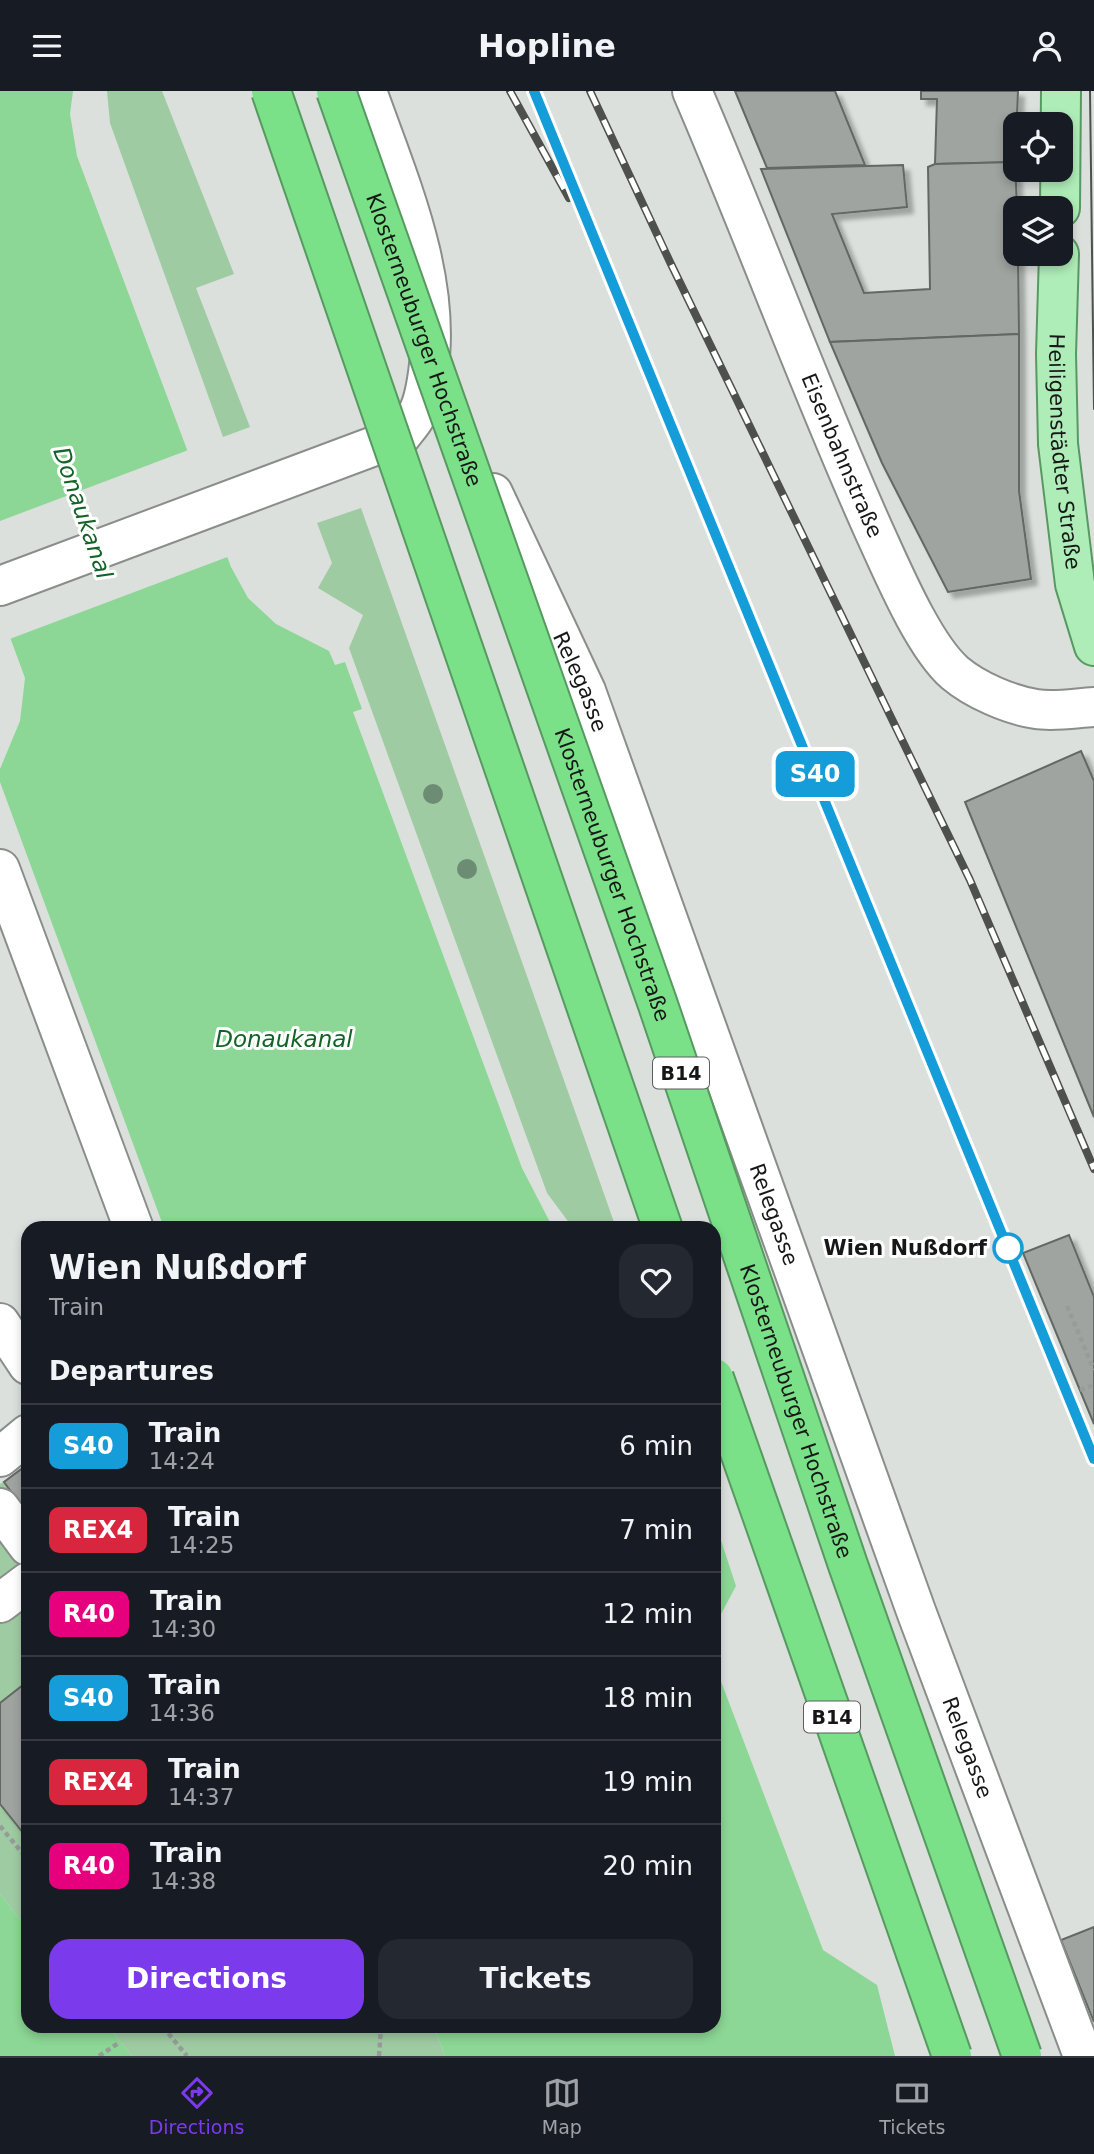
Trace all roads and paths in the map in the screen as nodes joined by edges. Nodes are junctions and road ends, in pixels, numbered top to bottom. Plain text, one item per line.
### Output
1 (271, 91) edge
2 (336, 91) edge
3 (367, 91) edge
4 (692, 91) edge
5 (1061, 91) edge
6 (1060, 196) edge
7 (1059, 266) edge
8 (425, 394) junction
9 (0, 586) edge
10 (1094, 646) edge
11 (1094, 707) edge
12 (0, 869) edge
13 (131, 1221) edge
14 (660, 1221) edge
15 (1067, 1306) dead end
16 (0, 1322) edge
17 (21, 1354) edge
18 (1094, 1370) edge
19 (1094, 1385) edge
20 (1080, 1390) dead end
21 (721, 1398) edge
22 (21, 1440) edge
23 (0, 1457) edge
24 (0, 1508) edge
25 (21, 1536) edge
26 (21, 1587) edge
27 (0, 1603) edge
28 (0, 1826) edge
29 (21, 1852) edge
30 (168, 2033) edge
31 (381, 2033) edge
32 (120, 2042) dead end
33 (99, 2056) edge
34 (187, 2056) edge
35 (379, 2056) edge
36 (952, 2056) edge
37 (1022, 2056) edge
38 (1083, 2056) edge

1 - 14 highway, bridge
2 - 37 highway, Klosterneuburger Hochstraße / B14, bridge
3 - 8 street
4 - 11 street, Eisenbahnstraße
5 - 6 main road
7 - 10 main road, Heiligenstädter Straße
8 - 9 street
8 - 38 street, Relegasse
12 - 13 street
15 - 18 path
16 - 17 street
19 - 20 path
21 - 36 highway, B14, bridge
22 - 23 street
24 - 25 street
26 - 27 street
28 - 29 path
30 - 34 path
31 - 35 path
32 - 33 path

